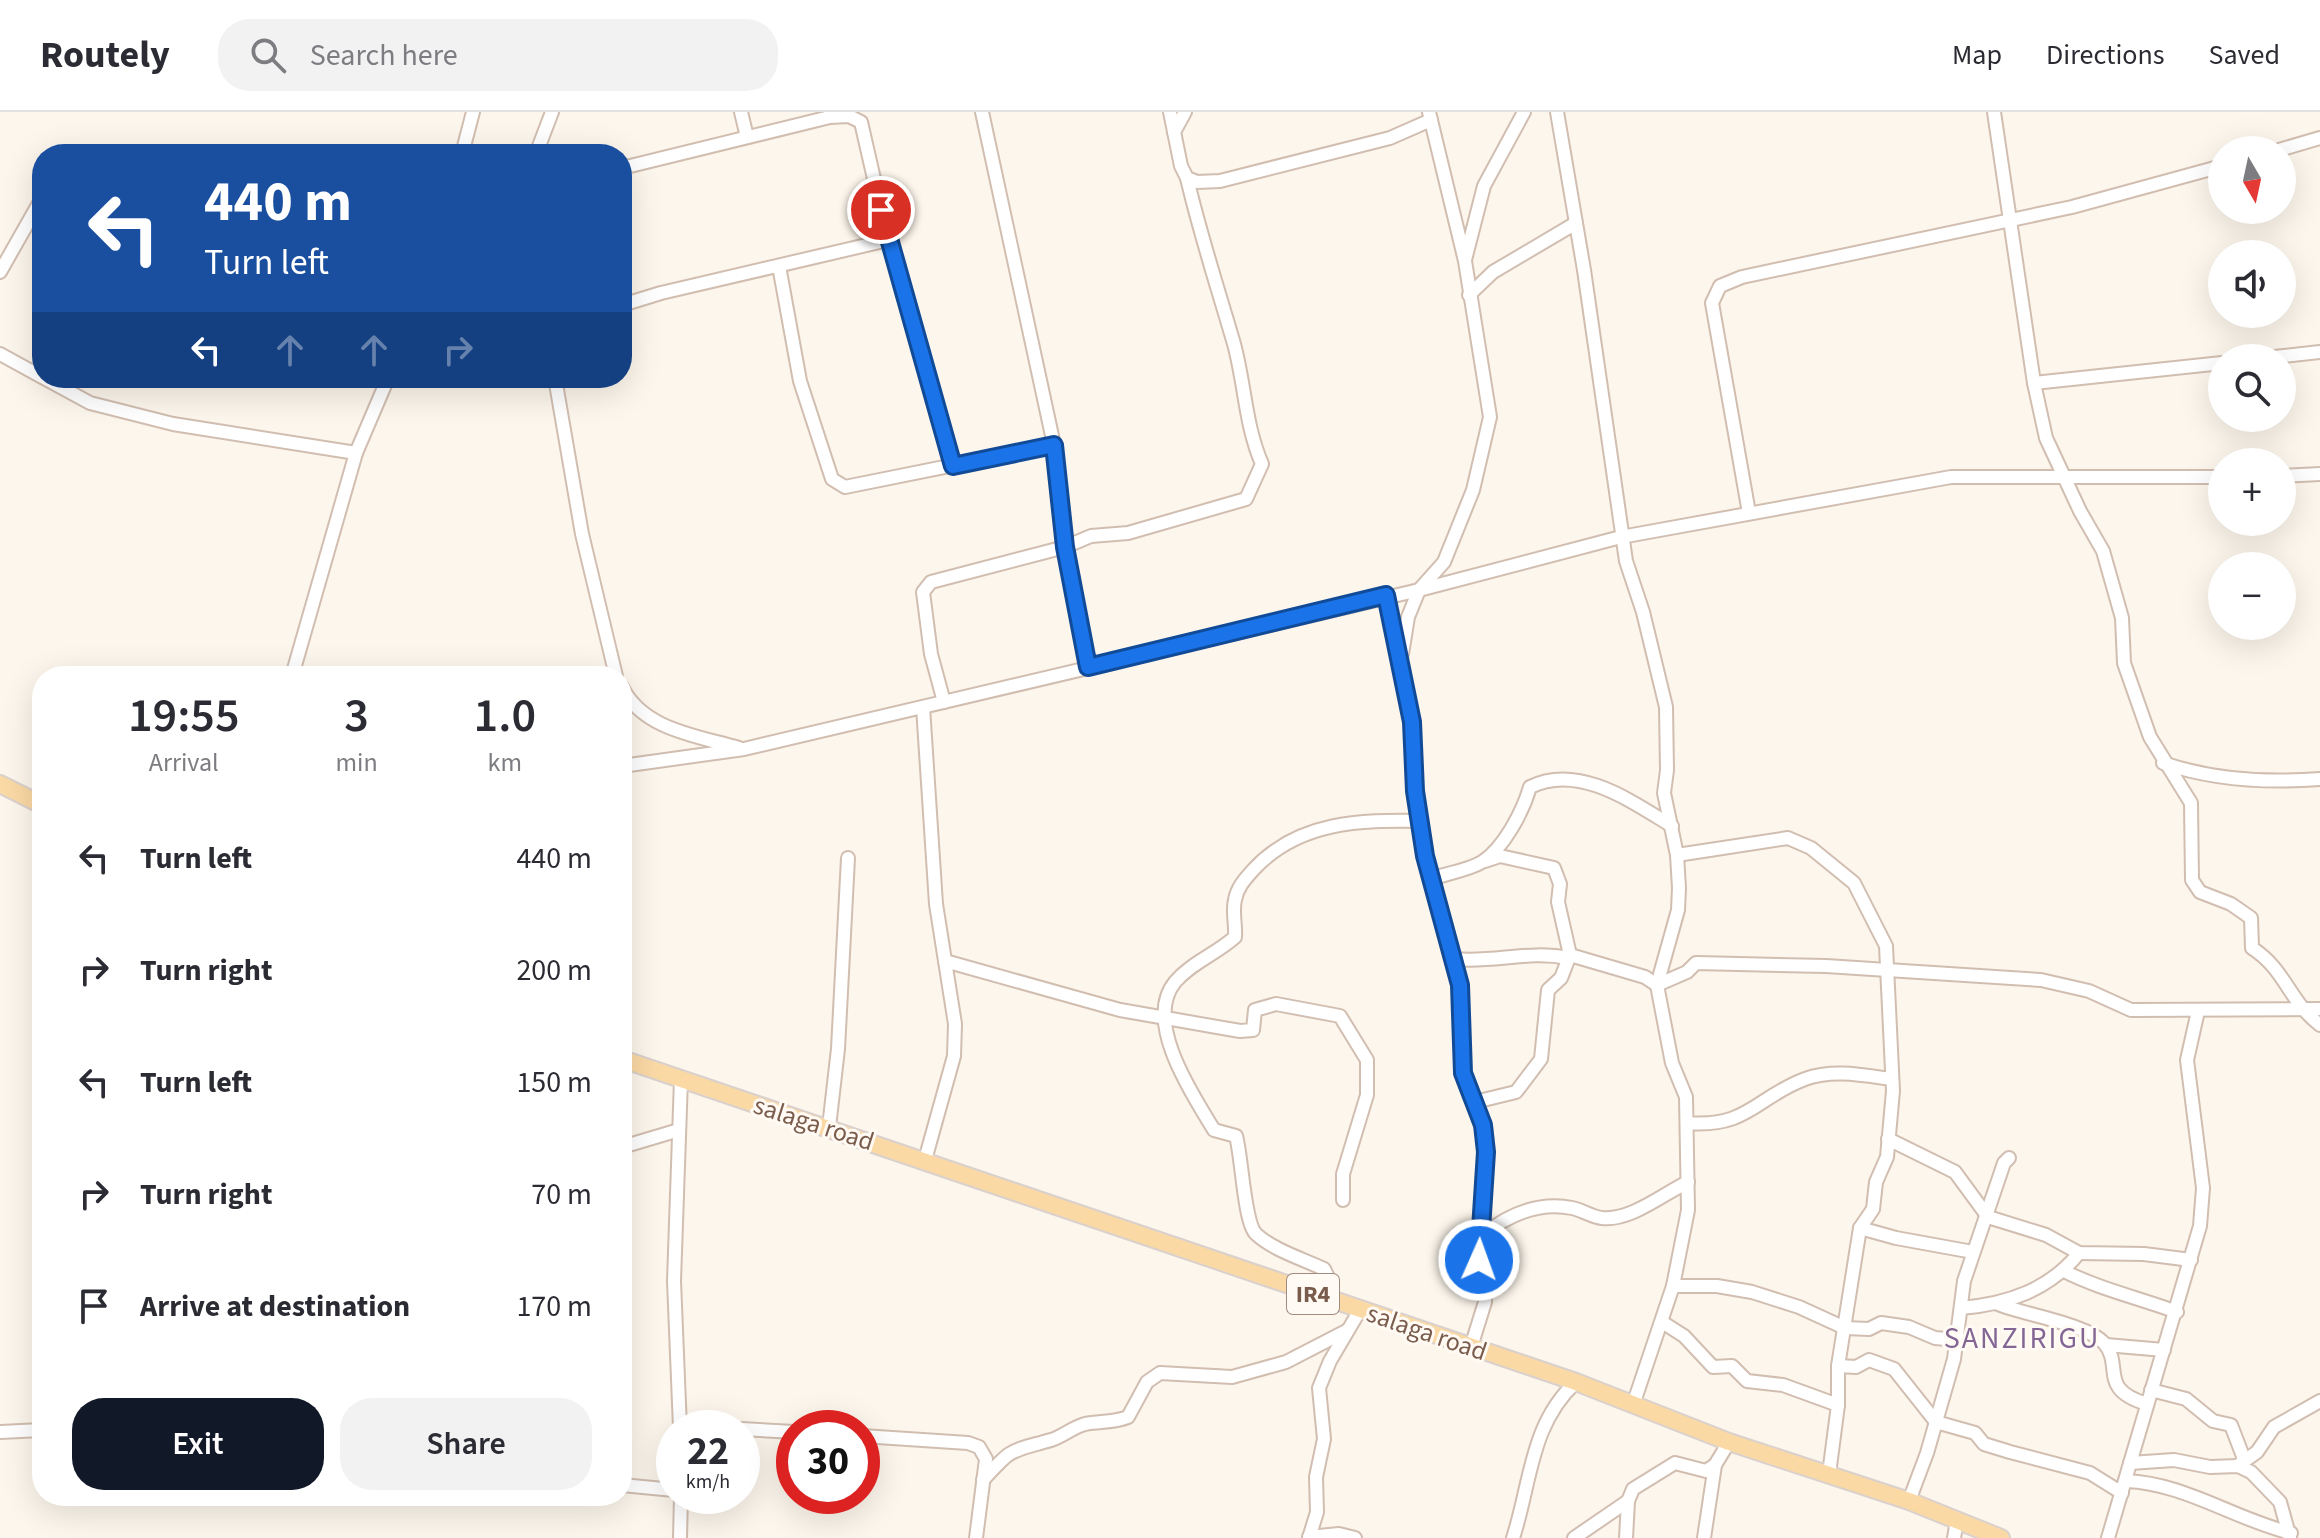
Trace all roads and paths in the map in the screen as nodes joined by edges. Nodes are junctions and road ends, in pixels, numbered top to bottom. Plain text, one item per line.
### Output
1 (473, 112) edge
2 (552, 112) edge
3 (741, 112) edge
4 (982, 112) edge
5 (1170, 112) edge
6 (1185, 112) edge
7 (1524, 112) edge
8 (1557, 112) edge
9 (1994, 112) edge
10 (1430, 116) edge
11 (1174, 132) junction
12 (747, 137) junction
13 (2320, 138) edge
14 (465, 144) edge
15 (540, 144) edge
16 (2296, 145) edge
17 (632, 166) edge
18 (2208, 170) edge
19 (1187, 178) junction
20 (32, 216) edge
21 (2010, 220) junction
22 (1576, 223) junction
23 (888, 240) junction
24 (1465, 261) junction
25 (779, 266) junction
26 (0, 272) edge
27 (1469, 295) junction
28 (632, 302) edge
29 (2320, 352) edge
30 (0, 354) edge
31 (2296, 355) edge
32 (2208, 364) edge
33 (32, 372) edge
34 (2034, 383) junction
35 (62, 388) edge
36 (384, 388) edge
37 (557, 388) edge
38 (1054, 445) junction
39 (356, 453) junction
40 (953, 466) junction
41 (2320, 474) edge
42 (2296, 475) edge
43 (2208, 477) edge
44 (2064, 479) junction
45 (1749, 513) junction
46 (1621, 537) junction
47 (1065, 547) junction
48 (1419, 590) junction
49 (1386, 595) junction
50 (1400, 662) junction
51 (295, 666) edge
52 (614, 666) edge
53 (1088, 667) junction
54 (632, 702) edge
55 (944, 702) junction
56 (923, 707) junction
57 (744, 749) junction
58 (2163, 763) junction
59 (632, 765) edge
60 (2320, 779) edge
61 (0, 784) edge
62 (32, 800) edge
63 (1421, 821) junction
64 (1672, 826) junction
65 (1677, 855) junction
66 (848, 858) dead end
67 (1482, 862) junction
68 (1434, 878) junction
69 (1569, 956) junction
70 (1455, 959) junction
71 (945, 961) junction
72 (1890, 971) junction
73 (1657, 985) junction
74 (2300, 1009) junction
75 (2320, 1009) edge
76 (2198, 1011) junction
77 (1163, 1020) junction
78 (2320, 1025) edge
79 (632, 1062) edge
80 (681, 1079) junction
81 (1891, 1079) junction
82 (1475, 1102) junction
83 (1687, 1123) junction
84 (829, 1127) junction
85 (679, 1130) junction
86 (1888, 1139) junction
87 (632, 1144) edge
88 (2009, 1158) dead end
89 (925, 1160) junction
90 (1688, 1182) junction
91 (1343, 1200) dead end
92 (1988, 1217) junction
93 (1860, 1228) junction
94 (1480, 1237) junction
95 (1973, 1252) junction
96 (2079, 1253) junction
97 (2191, 1260) junction
98 (2064, 1271) junction
99 (1673, 1286) junction
100 (1320, 1297) junction
101 (1998, 1304) junction
102 (1961, 1308) junction
103 (1360, 1310) junction
104 (2177, 1312) junction
105 (1662, 1322) junction
106 (1845, 1328) junction
107 (1348, 1330) junction
108 (1958, 1340) junction
109 (2106, 1345) junction
110 (1471, 1347) junction
111 (2164, 1350) junction
112 (1838, 1366) junction
113 (1576, 1382) junction
114 (2151, 1390) junction
115 (2320, 1401) edge
116 (2147, 1404) junction
117 (1633, 1405) junction
118 (1838, 1405) junction
119 (679, 1410) edge
120 (1936, 1422) junction
121 (32, 1430) edge
122 (0, 1432) edge
123 (880, 1437) edge
124 (1729, 1442) junction
125 (2241, 1462) junction
126 (2130, 1463) junction
127 (1715, 1465) junction
128 (1829, 1474) junction
129 (983, 1480) junction
130 (632, 1486) edge
131 (2124, 1487) junction
132 (656, 1488) edge
133 (1628, 1501) junction
134 (1909, 1501) junction
135 (681, 1514) edge
136 (1957, 1520) junction
137 (2290, 1535) edge
138 (1309, 1537) edge
139 (680, 1538) edge
140 (976, 1538) edge
141 (1355, 1538) edge
142 (1513, 1538) edge
143 (1574, 1538) edge
144 (1626, 1538) edge
145 (1704, 1538) edge
146 (1954, 1538) edge
147 (2001, 1538) edge
148 (2108, 1538) edge

1 - 14 street
2 - 15 street
3 - 12 street
4 - 38 street
5 - 11 street
6 - 11 street
7 - 24 street
8 - 22 street
9 - 21 street
10 - 19 street
10 - 24 street
11 - 19 street
12 - 17 street
12 - 23 street
13 - 16 street
18 - 21 street
19 - 47 street
20 - 26 street
21 - 34 street
21 - 45 street
22 - 27 street
22 - 46 street
23 - 25 street
23 - 40 street
24 - 27 street
25 - 28 street
25 - 40 street
27 - 48 street
29 - 31 street
30 - 33 street
32 - 34 street
34 - 44 street
35 - 39 street
36 - 39 street
37 - 52 street
38 - 40 street
38 - 47 street
39 - 51 street
41 - 42 street
43 - 44 street
44 - 45 street
44 - 58 street
45 - 46 street
46 - 48 street
46 - 64 street
47 - 53 street
47 - 55 street
48 - 49 street
48 - 50 street
49 - 50 street
49 - 53 street
50 - 63 street
53 - 55 street
54 - 57 street
55 - 56 street
56 - 57 street
56 - 71 street
57 - 59 street
58 - 60 street
58 - 74 street
61 - 62 main road
63 - 68 street
63 - 77 street
64 - 65 street
64 - 67 street
65 - 72 street
65 - 73 street
66 - 84 street
67 - 68 street
67 - 69 street
68 - 70 street
69 - 70 street
69 - 73 street
69 - 82 street
70 - 82 street
71 - 77 street
71 - 89 street
72 - 73 street
72 - 76 street
72 - 81 street
73 - 83 street
74 - 75 street
74 - 76 street
74 - 78 street
76 - 97 street
77 - 91 street
77 - 100 street
79 - 80 main road, salaga road / IR4
80 - 84 main road, salaga road / IR4
80 - 85 street
81 - 83 street
81 - 86 street
82 - 94 street
83 - 90 street
84 - 89 main road, salaga road / IR4
85 - 87 street
85 - 119 street
86 - 92 street
86 - 93 street
88 - 92 street
89 - 100 main road, salaga road / IR4
90 - 94 street
90 - 99 street
92 - 95 street
92 - 96 street
93 - 95 street
93 - 106 street
94 - 110 street
95 - 102 street
96 - 97 street
96 - 98 street
97 - 104 street
98 - 101 street
98 - 104 street
99 - 105 street
99 - 106 street
100 - 103 main road, salaga road / IR4
101 - 102 street
101 - 109 street
102 - 108 street
103 - 107 street
103 - 110 main road, salaga road / IR4
104 - 111 street
105 - 117 street
105 - 118 street
106 - 108 street
106 - 112 street
107 - 129 street
107 - 138 street
108 - 120 street
109 - 111 street
109 - 116 street
110 - 113 main road, salaga road / IR4
111 - 114 street
112 - 118 street
112 - 120 street
113 - 117 main road, salaga road / IR4
113 - 142 street
114 - 116 street
114 - 125 street
115 - 125 street
116 - 126 street
117 - 124 main road, salaga road / IR4
118 - 128 street
120 - 131 street
120 - 134 street
121 - 122 street
123 - 129 street
124 - 127 street
124 - 128 main road, salaga road / IR4
125 - 126 street
125 - 137 street
126 - 131 street
127 - 133 street
127 - 145 street
128 - 134 main road, salaga road / IR4
129 - 140 street
130 - 132 street
131 - 137 street
131 - 148 street
133 - 143 street
133 - 144 street
134 - 136 main road, salaga road / IR4
135 - 139 street
136 - 146 street
136 - 147 main road, salaga road / IR4
138 - 141 street

